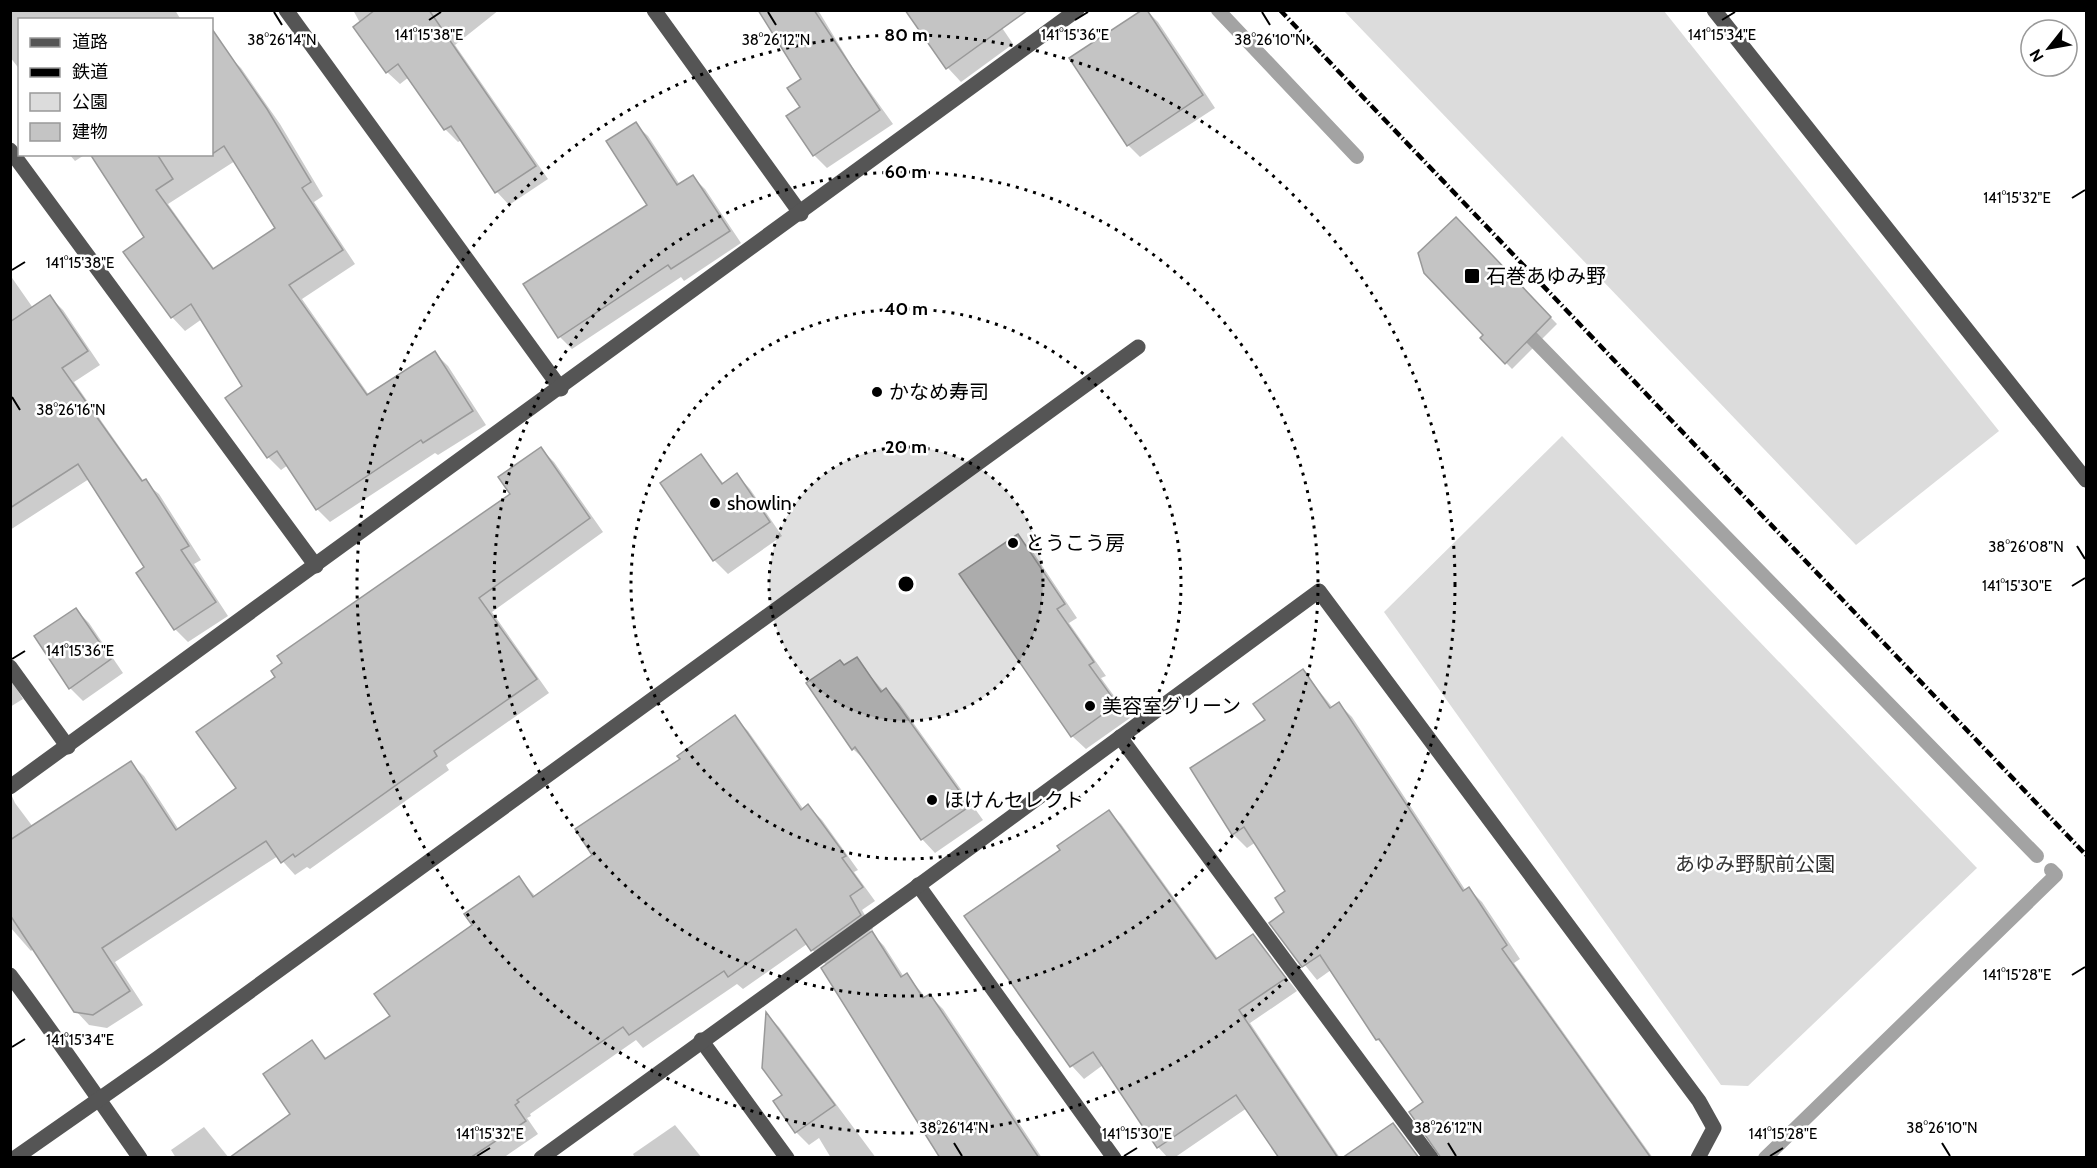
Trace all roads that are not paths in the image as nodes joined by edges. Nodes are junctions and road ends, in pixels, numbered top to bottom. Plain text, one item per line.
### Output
1 (285, 10) edge
2 (654, 10) edge
3 (1077, 10) edge
4 (1714, 10) edge
5 (10, 150) edge
6 (801, 214) junction
7 (1137, 347) dead end
8 (561, 389) junction
9 (2086, 480) edge
10 (316, 566) junction
11 (10, 667) edge
12 (1120, 737) junction
13 (68, 747) junction
14 (10, 788) edge
15 (918, 885) junction
16 (10, 975) edge
17 (701, 1040) junction
18 (96, 1098) junction
19 (15, 1158) edge
20 (140, 1158) edge
21 (541, 1158) edge
22 (787, 1158) edge
23 (1114, 1158) edge
24 (1431, 1158) edge
25 (1698, 1158) edge

1 - 8 street
2 - 6 street
3 - 6 street
4 - 9 street
5 - 10 street
6 - 8 street
7 - 18 street
8 - 10 street
10 - 13 street
11 - 13 street
12 - 15 street
12 - 24 street
12 - 25 street
13 - 14 street
15 - 17 street
15 - 23 street
16 - 18 street
17 - 21 street
17 - 22 street
18 - 19 street
18 - 20 street

